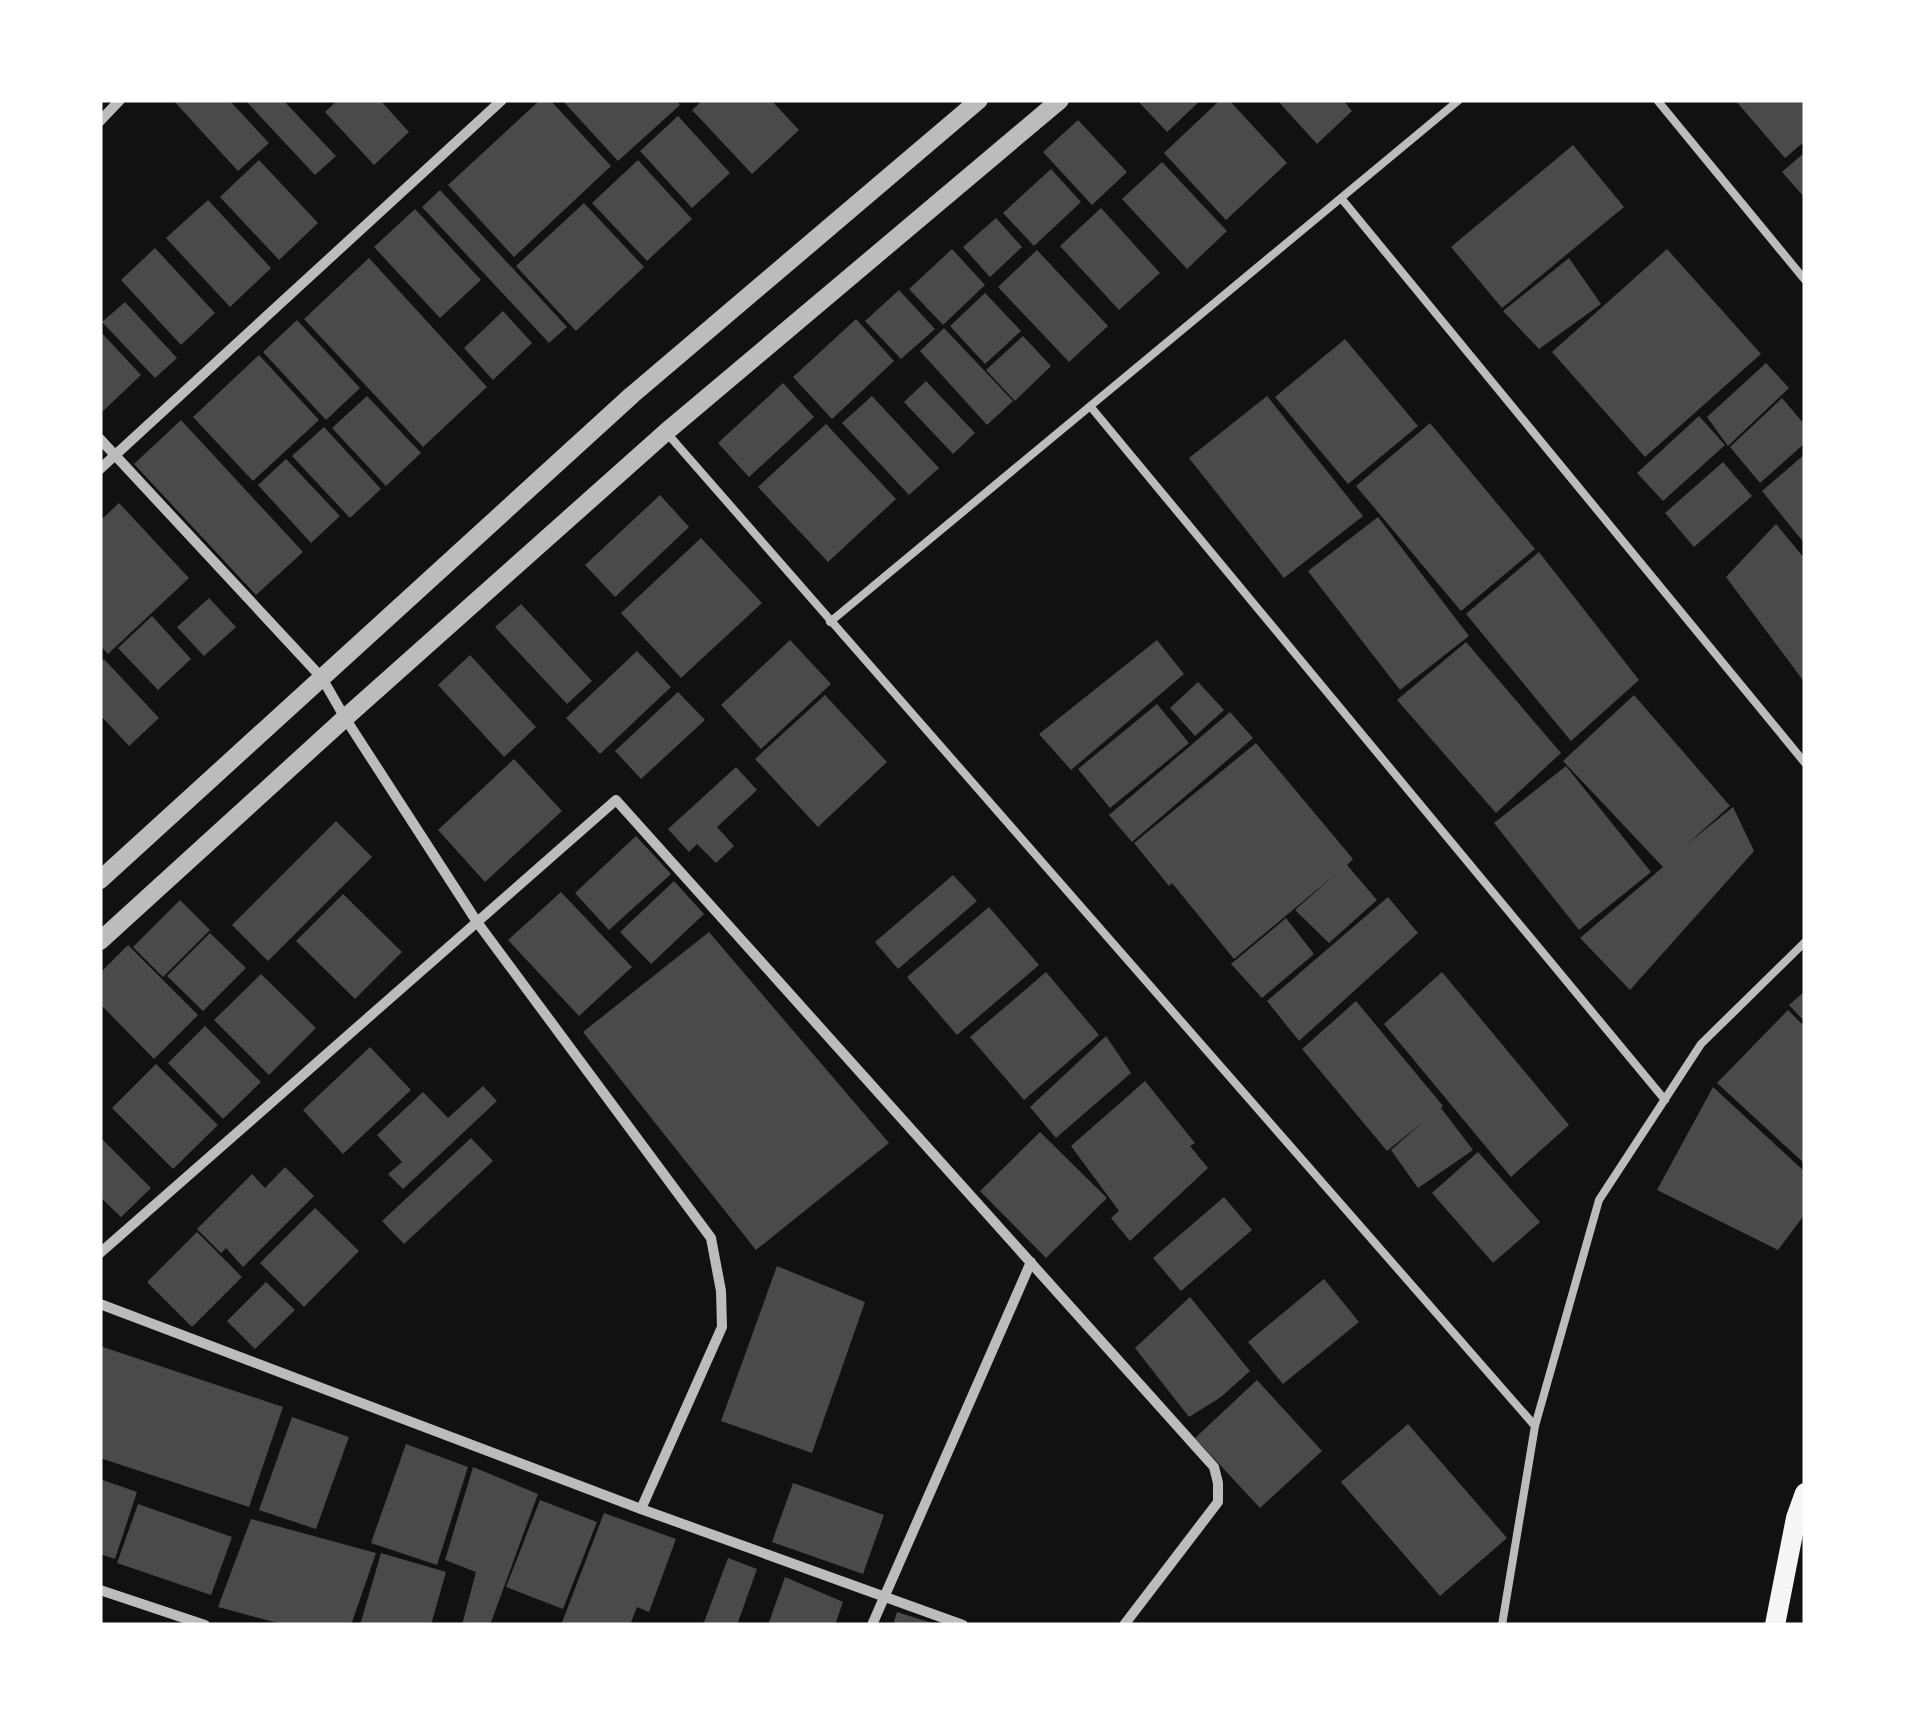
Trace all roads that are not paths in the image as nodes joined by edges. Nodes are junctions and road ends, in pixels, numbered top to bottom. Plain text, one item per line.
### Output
1 (120, 100) edge
2 (502, 100) edge
3 (979, 100) edge
4 (1060, 100) edge
5 (1459, 100) edge
6 (1657, 100) edge
7 (100, 122) edge
8 (1341, 198) junction
9 (1805, 280) edge
10 (1090, 406) junction
11 (666, 432) junction
12 (100, 439) edge
13 (115, 455) junction
14 (100, 469) edge
15 (830, 622) junction
16 (322, 678) junction
17 (345, 718) junction
18 (1805, 763) edge
19 (100, 880) edge
20 (477, 922) junction
21 (100, 941) edge
22 (1805, 942) edge
23 (1665, 1100) junction
24 (100, 1253) edge
25 (1030, 1262) junction
26 (100, 1304) edge
27 (1535, 1426) junction
28 (1805, 1492) edge
29 (641, 1508) junction
30 (100, 1590) edge
31 (884, 1595) junction
32 (205, 1625) edge
33 (872, 1625) edge
34 (963, 1625) edge
35 (1124, 1625) edge
36 (1502, 1625) edge
37 (1775, 1625) edge

1 - 7 street
2 - 13 street
3 - 16 street
4 - 11 street
5 - 8 lane
6 - 9 lane
8 - 10 lane
8 - 18 lane
10 - 15 lane
10 - 23 lane
11 - 15 lane
11 - 17 street
12 - 13 street
13 - 14 street
13 - 16 street
15 - 27 lane
16 - 17 street
16 - 19 street
17 - 20 street
17 - 21 street
20 - 24 street
20 - 25 street
20 - 29 street
22 - 23 lane
23 - 27 lane
25 - 31 street
25 - 35 street
26 - 29 street
27 - 36 lane
28 - 37 main road
29 - 31 street
30 - 32 street
31 - 33 street
31 - 34 street

